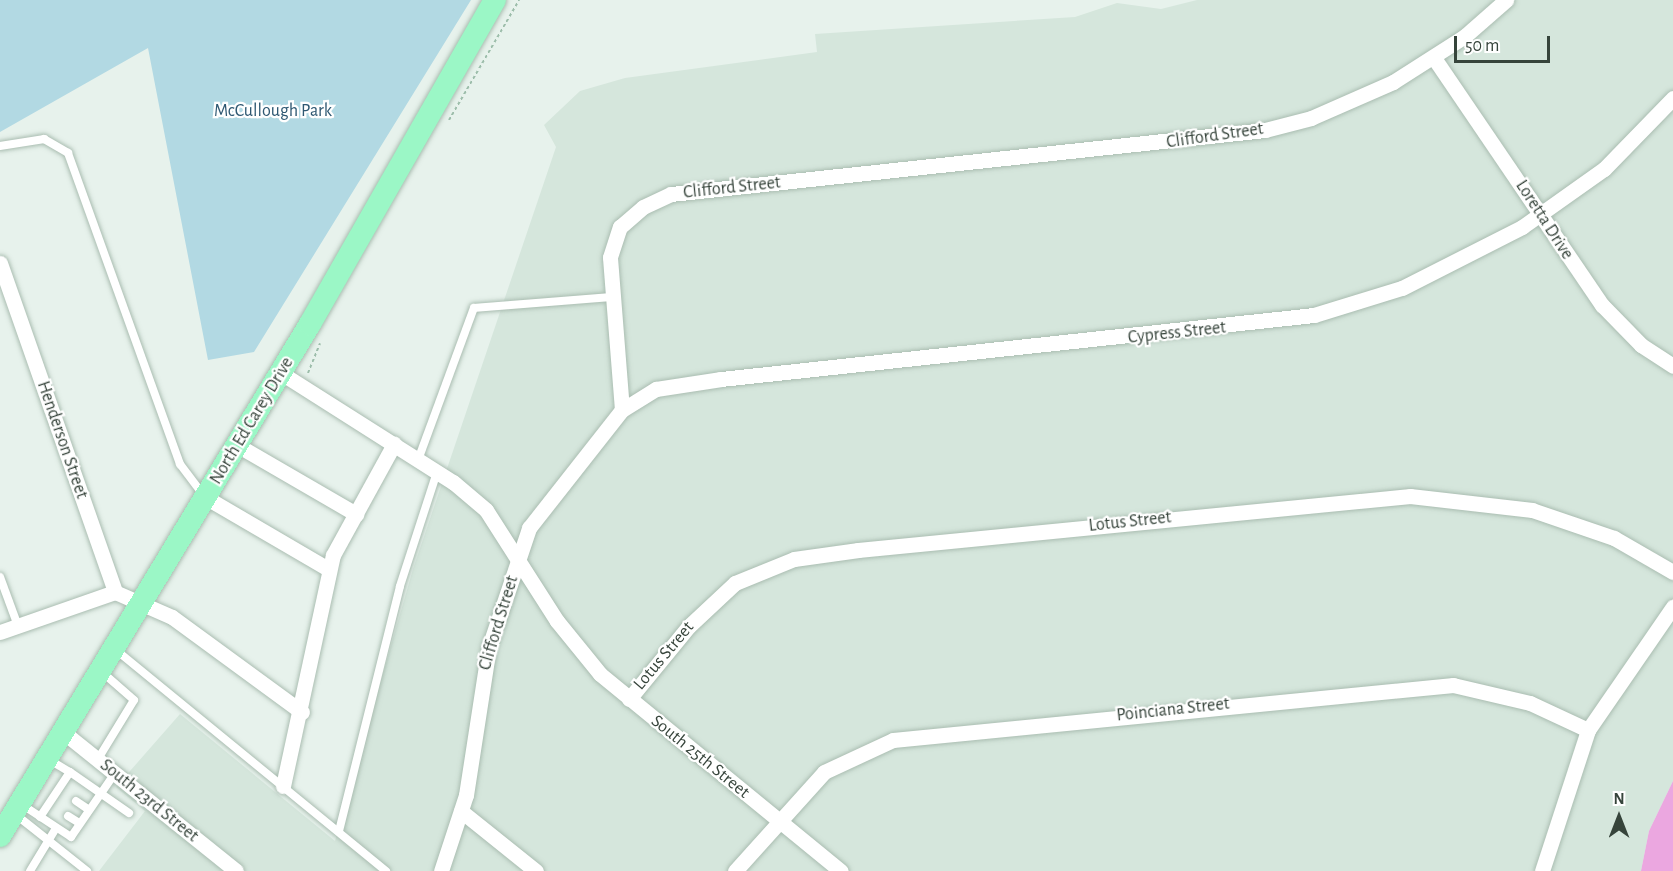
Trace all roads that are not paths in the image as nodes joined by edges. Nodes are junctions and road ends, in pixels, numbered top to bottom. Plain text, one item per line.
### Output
1 (495, 0) edge
2 (1506, 0) edge
3 (1434, 58) junction
4 (1673, 98) edge
5 (0, 146) edge
6 (1542, 215) junction
7 (0, 263) edge
8 (611, 297) junction
9 (1673, 366) edge
10 (281, 373) junction
11 (622, 410) junction
12 (394, 444) junction
13 (237, 445) junction
14 (418, 460) junction
15 (437, 472) junction
16 (205, 497) junction
17 (356, 514) junction
18 (520, 555) junction
19 (328, 569) junction
20 (1673, 572) edge
21 (0, 577) edge
22 (115, 592) junction
23 (141, 601) junction
24 (1673, 607) edge
25 (18, 626) junction
26 (0, 632) edge
27 (113, 647) junction
28 (99, 670) junction
29 (629, 699) junction
30 (302, 712) junction
31 (1588, 730) junction
32 (62, 731) junction
33 (46, 758) junction
34 (98, 759) junction
35 (70, 772) junction
36 (115, 773) junction
37 (283, 786) junction
38 (101, 791) junction
39 (76, 801) dead end
40 (88, 809) junction
41 (461, 811) junction
42 (129, 813) dead end
43 (68, 816) dead end
44 (40, 818) junction
45 (777, 819) junction
46 (79, 823) junction
47 (7, 824) edge
48 (56, 828) junction
49 (339, 831) junction
50 (50, 840) junction
51 (30, 871) edge
52 (87, 871) edge
53 (236, 871) edge
54 (386, 871) edge
55 (441, 871) edge
56 (536, 871) edge
57 (735, 871) edge
58 (841, 871) edge
59 (1542, 871) edge

1 - 10 main road, North Ed Carey Drive
2 - 3 street, Clifford Street
3 - 6 street, Loretta Drive
3 - 8 street, Clifford Street
4 - 6 street, Cypress Street
5 - 16 lane
6 - 9 street, Loretta Drive
6 - 11 street, Cypress Street
7 - 22 street, Henderson Street
8 - 11 street, Clifford Street
8 - 14 lane
10 - 12 street, South 25th Street
10 - 13 main road, North Ed Carey Drive
11 - 18 street, Clifford Street
12 - 14 street, South 25th Street
12 - 17 street
13 - 16 main road, North Ed Carey Drive
13 - 17 street
14 - 15 street, South 25th Street
15 - 18 street, South 25th Street
15 - 49 lane
16 - 19 street
16 - 23 main road, North Ed Carey Drive
17 - 19 street
18 - 29 street, South 25th Street
18 - 41 street, Clifford Street
19 - 30 street
20 - 29 street, Lotus Street
21 - 25 lane
22 - 23 street
22 - 25 street
23 - 27 main road, North Ed Carey Drive
23 - 30 street
24 - 31 street
25 - 26 street
27 - 28 main road, North Ed Carey Drive
27 - 37 lane
28 - 32 main road, North Ed Carey Drive
28 - 34 lane
29 - 45 street, South 25th Street
30 - 37 street
31 - 45 street, Poinciana Street
31 - 59 street
32 - 33 main road, North Ed Carey Drive
32 - 34 street, South 23rd Street
33 - 35 lane
33 - 47 main road, North Ed Carey Drive
34 - 36 street, South 23rd Street
35 - 38 lane
35 - 44 lane
36 - 38 lane
36 - 53 street, South 23rd Street
37 - 49 lane
38 - 40 lane
38 - 42 lane
39 - 40 lane
40 - 46 lane
41 - 55 street, Clifford Street
41 - 56 street
43 - 46 lane
44 - 47 lane
44 - 48 lane
45 - 57 street, Poinciana Street
45 - 58 street, South 25th Street
46 - 48 lane
47 - 50 lane
48 - 50 lane
49 - 54 lane
50 - 51 lane
50 - 52 lane

